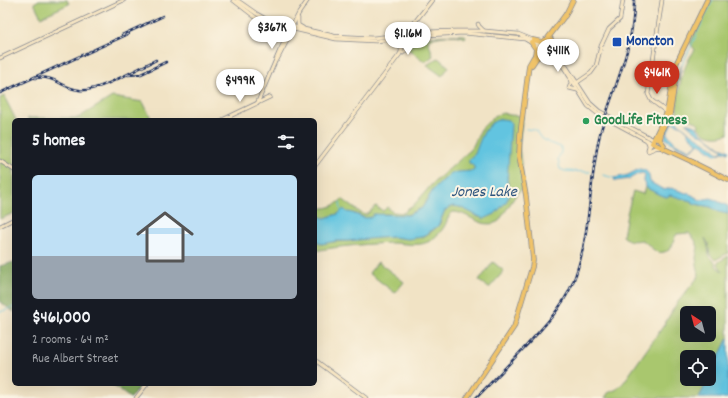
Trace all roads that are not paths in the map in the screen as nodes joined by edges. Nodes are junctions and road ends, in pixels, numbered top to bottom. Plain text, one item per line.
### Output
1 (124, 0) edge
2 (233, 0) edge
3 (238, 0) edge
4 (308, 0) edge
5 (432, 0) edge
6 (574, 0) edge
7 (623, 0) edge
8 (662, 0) edge
9 (708, 0) edge
10 (299, 13) junction
11 (420, 16) junction
12 (273, 24) junction
13 (478, 24) dead end
14 (292, 28) junction
15 (486, 31) junction
16 (308, 32) junction
17 (426, 32) junction
18 (408, 36) junction
19 (420, 36) junction
20 (380, 38) junction
21 (550, 38) junction
22 (390, 39) junction
23 (532, 41) junction
24 (284, 45) junction
25 (542, 48) junction
26 (551, 54) junction
27 (535, 57) junction
28 (0, 58) edge
29 (392, 65) junction
30 (570, 75) junction
31 (584, 78) junction
32 (575, 84) junction
33 (263, 91) junction
34 (580, 91) junction
35 (257, 104) junction
36 (668, 113) junction
37 (226, 118) edge
38 (660, 132) junction
39 (647, 138) junction
40 (653, 142) junction
41 (663, 147) junction
42 (650, 150) junction
43 (0, 161) edge
44 (317, 163) edge
45 (12, 169) edge
46 (728, 180) edge
47 (12, 220) edge
48 (0, 226) edge
49 (317, 361) edge
50 (145, 386) edge
51 (136, 398) edge
52 (366, 398) edge
53 (467, 398) edge

1 - 28 main road
2 - 12 main road
3 - 12 main road
4 - 10 main road
5 - 11 main road
6 - 21 main road
7 - 31 main road
8 - 36 main road
9 - 36 main road
10 - 12 main road
10 - 14 main road
10 - 16 main road
11 - 17 main road
11 - 18 main road
11 - 20 main road
12 - 14 main road
12 - 24 main road
13 - 15 main road
14 - 16 main road
14 - 24 main road
15 - 17 main road
15 - 23 main road
16 - 20 main road
16 - 22 main road
16 - 24 main road
17 - 18 main road
18 - 19 main road
18 - 20 main road
18 - 22 main road
18 - 29 main road
19 - 23 main road
19 - 29 main road
21 - 23 main road
21 - 25 main road
21 - 26 main road
22 - 29 main road
23 - 25 main road
23 - 27 main road
24 - 33 main road
25 - 26 main road
25 - 27 main road
26 - 27 main road
26 - 30 main road
27 - 53 main road
29 - 44 main road
30 - 31 main road
30 - 32 main road
30 - 34 main road
31 - 32 main road
31 - 34 main road
32 - 34 main road
33 - 35 main road
33 - 35 main road
34 - 39 main road
35 - 37 main road
36 - 38 main road
38 - 39 main road
38 - 40 main road
38 - 41 main road
39 - 40 main road
39 - 42 main road
40 - 41 main road
40 - 42 main road
41 - 42 main road
41 - 46 main road
43 - 45 main road
47 - 48 main road
49 - 52 main road
50 - 51 main road

